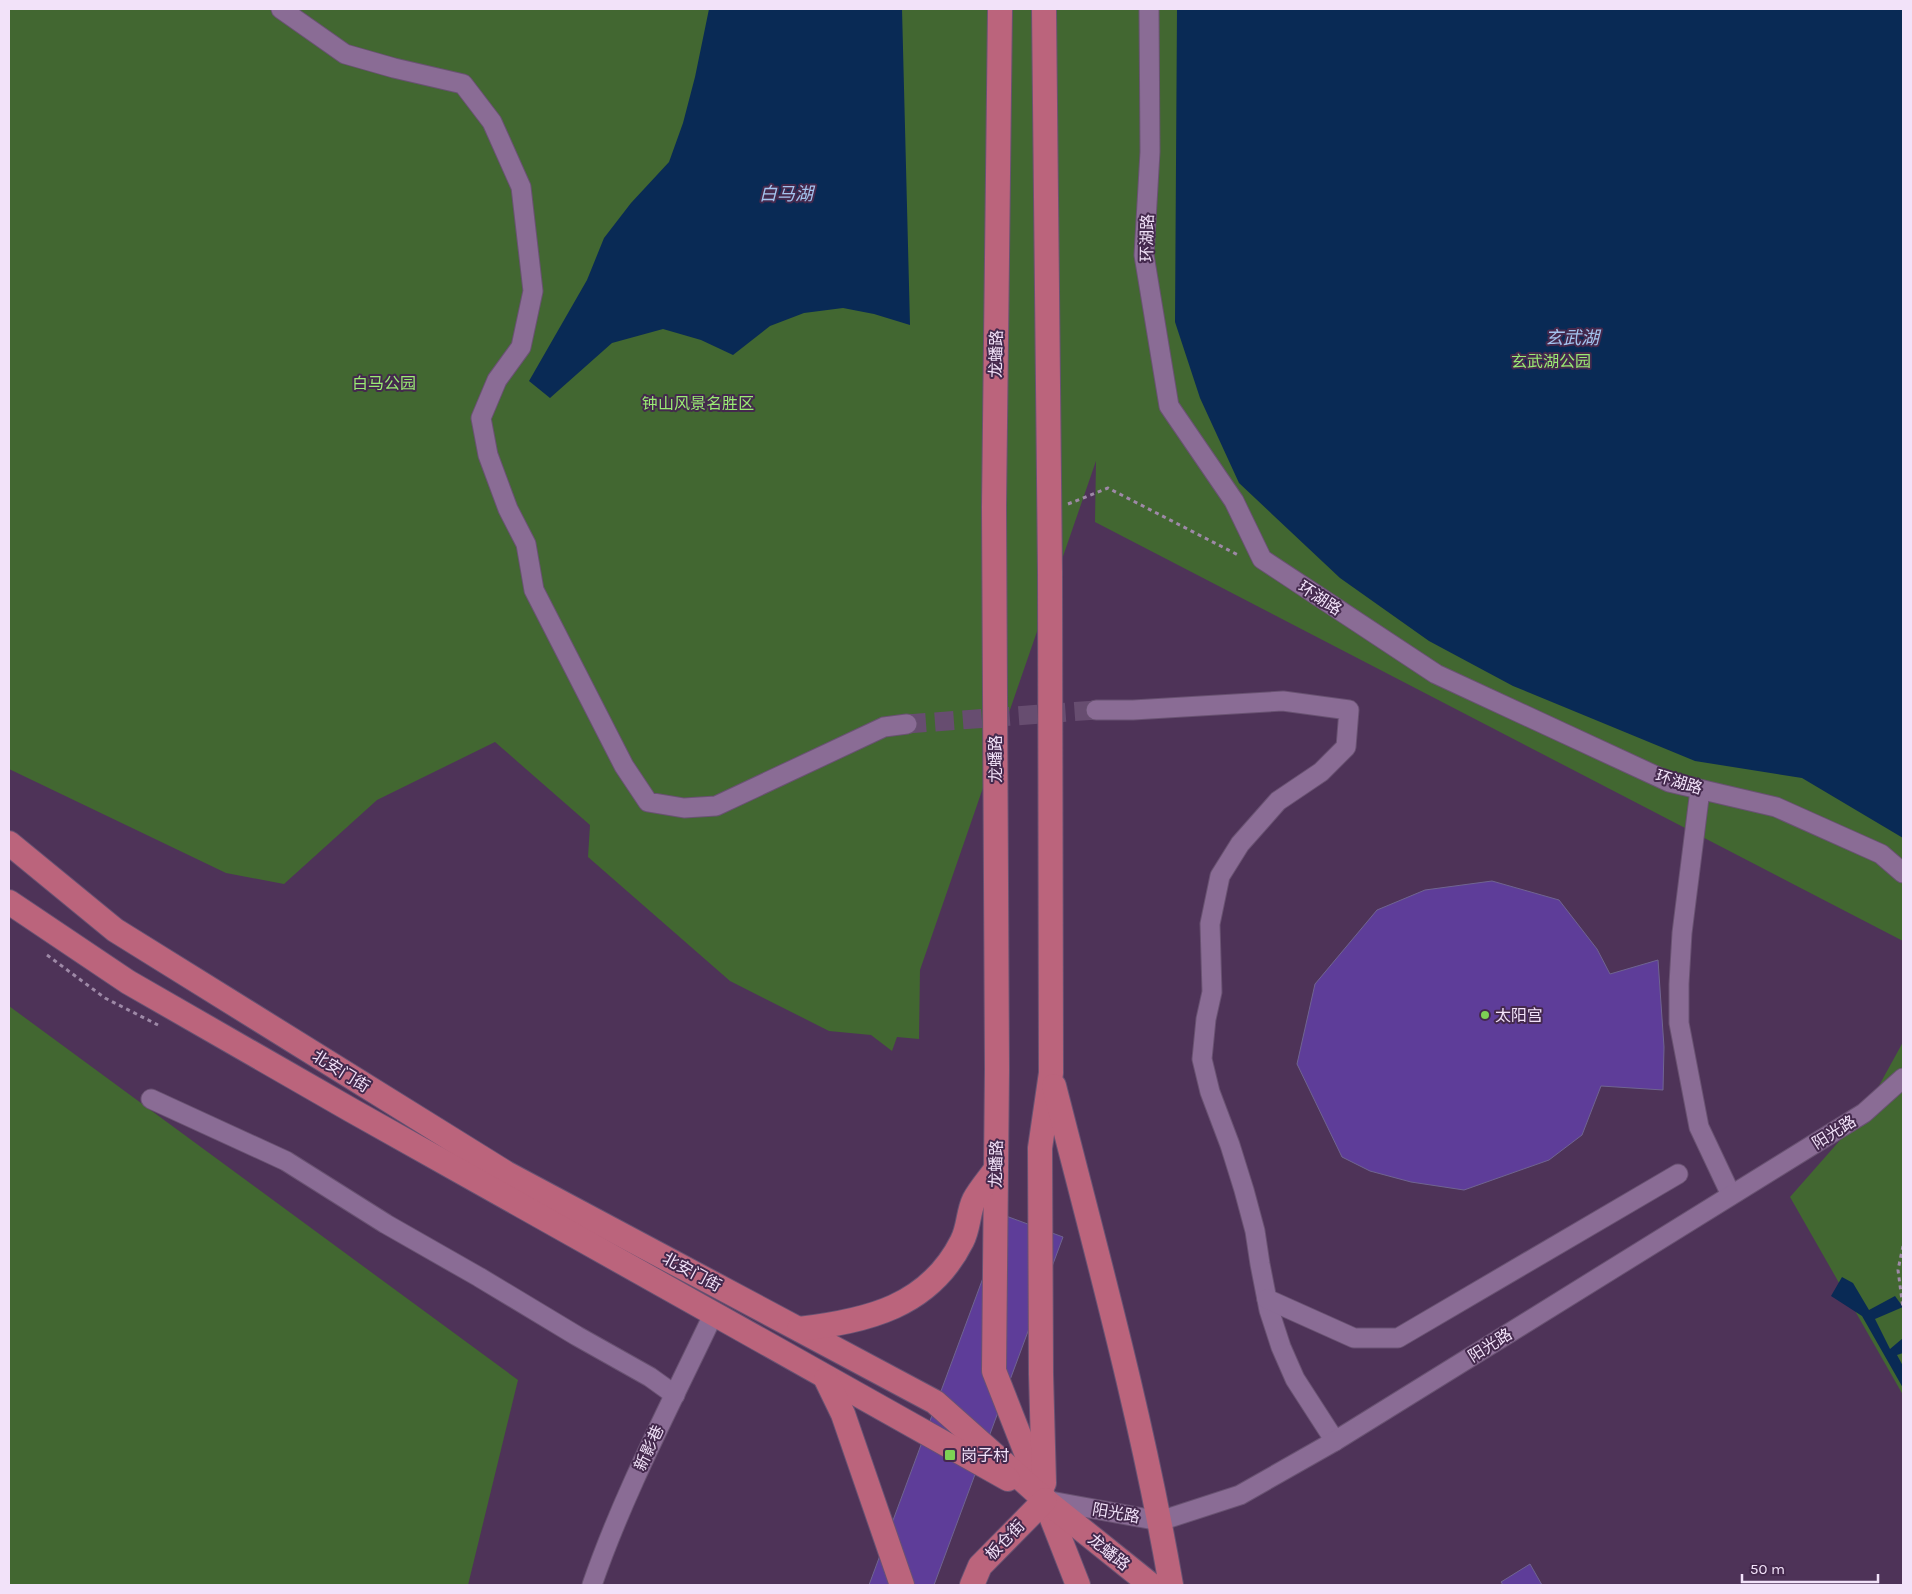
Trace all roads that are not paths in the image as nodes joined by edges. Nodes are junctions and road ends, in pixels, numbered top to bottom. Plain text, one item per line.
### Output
1 (281, 9) edge
2 (1000, 9) edge
3 (1044, 9) edge
4 (1149, 9) edge
5 (1096, 710) tunnel mouth
6 (907, 724) tunnel mouth
7 (1700, 790) junction
8 (9, 843) edge
9 (1903, 873) edge
10 (9, 902) edge
11 (1051, 1073) junction
12 (1903, 1078) edge
13 (151, 1099) dead end
14 (996, 1168) junction
15 (1678, 1174) dead end
16 (1731, 1195) junction
17 (1267, 1299) junction
18 (713, 1315) junction
19 (798, 1329) junction
20 (826, 1379) junction
21 (675, 1395) junction
22 (1335, 1441) junction
23 (1044, 1500) junction
24 (1160, 1521) junction
25 (592, 1585) edge
26 (902, 1585) edge
27 (972, 1585) edge
28 (1078, 1585) edge
29 (1151, 1585) edge
30 (1171, 1585) edge

1 - 6 street
2 - 14 main road, 龙蟠路
3 - 11 main road, 龙蟠路
4 - 7 street, 环湖路
5 - 17 street
7 - 9 street, 环湖路
7 - 16 street
8 - 19 main road, 北安门街
10 - 18 main road
11 - 23 main road, 龙蟠路
11 - 24 main road
12 - 16 street, 阳光路
13 - 21 street
14 - 19 main road
14 - 23 main road, 龙蟠路
15 - 17 street
16 - 22 street, 阳光路
17 - 22 street
18 - 20 main road
18 - 21 street, 新影巷
19 - 23 main road, 北安门街
20 - 23 main road
20 - 26 main road
21 - 25 street, 新影巷
22 - 24 street, 阳光路
23 - 24 street, 阳光路
23 - 27 main road, 板仓街
23 - 28 main road, 龙蟠路
23 - 29 main road, 龙蟠路
24 - 30 main road

